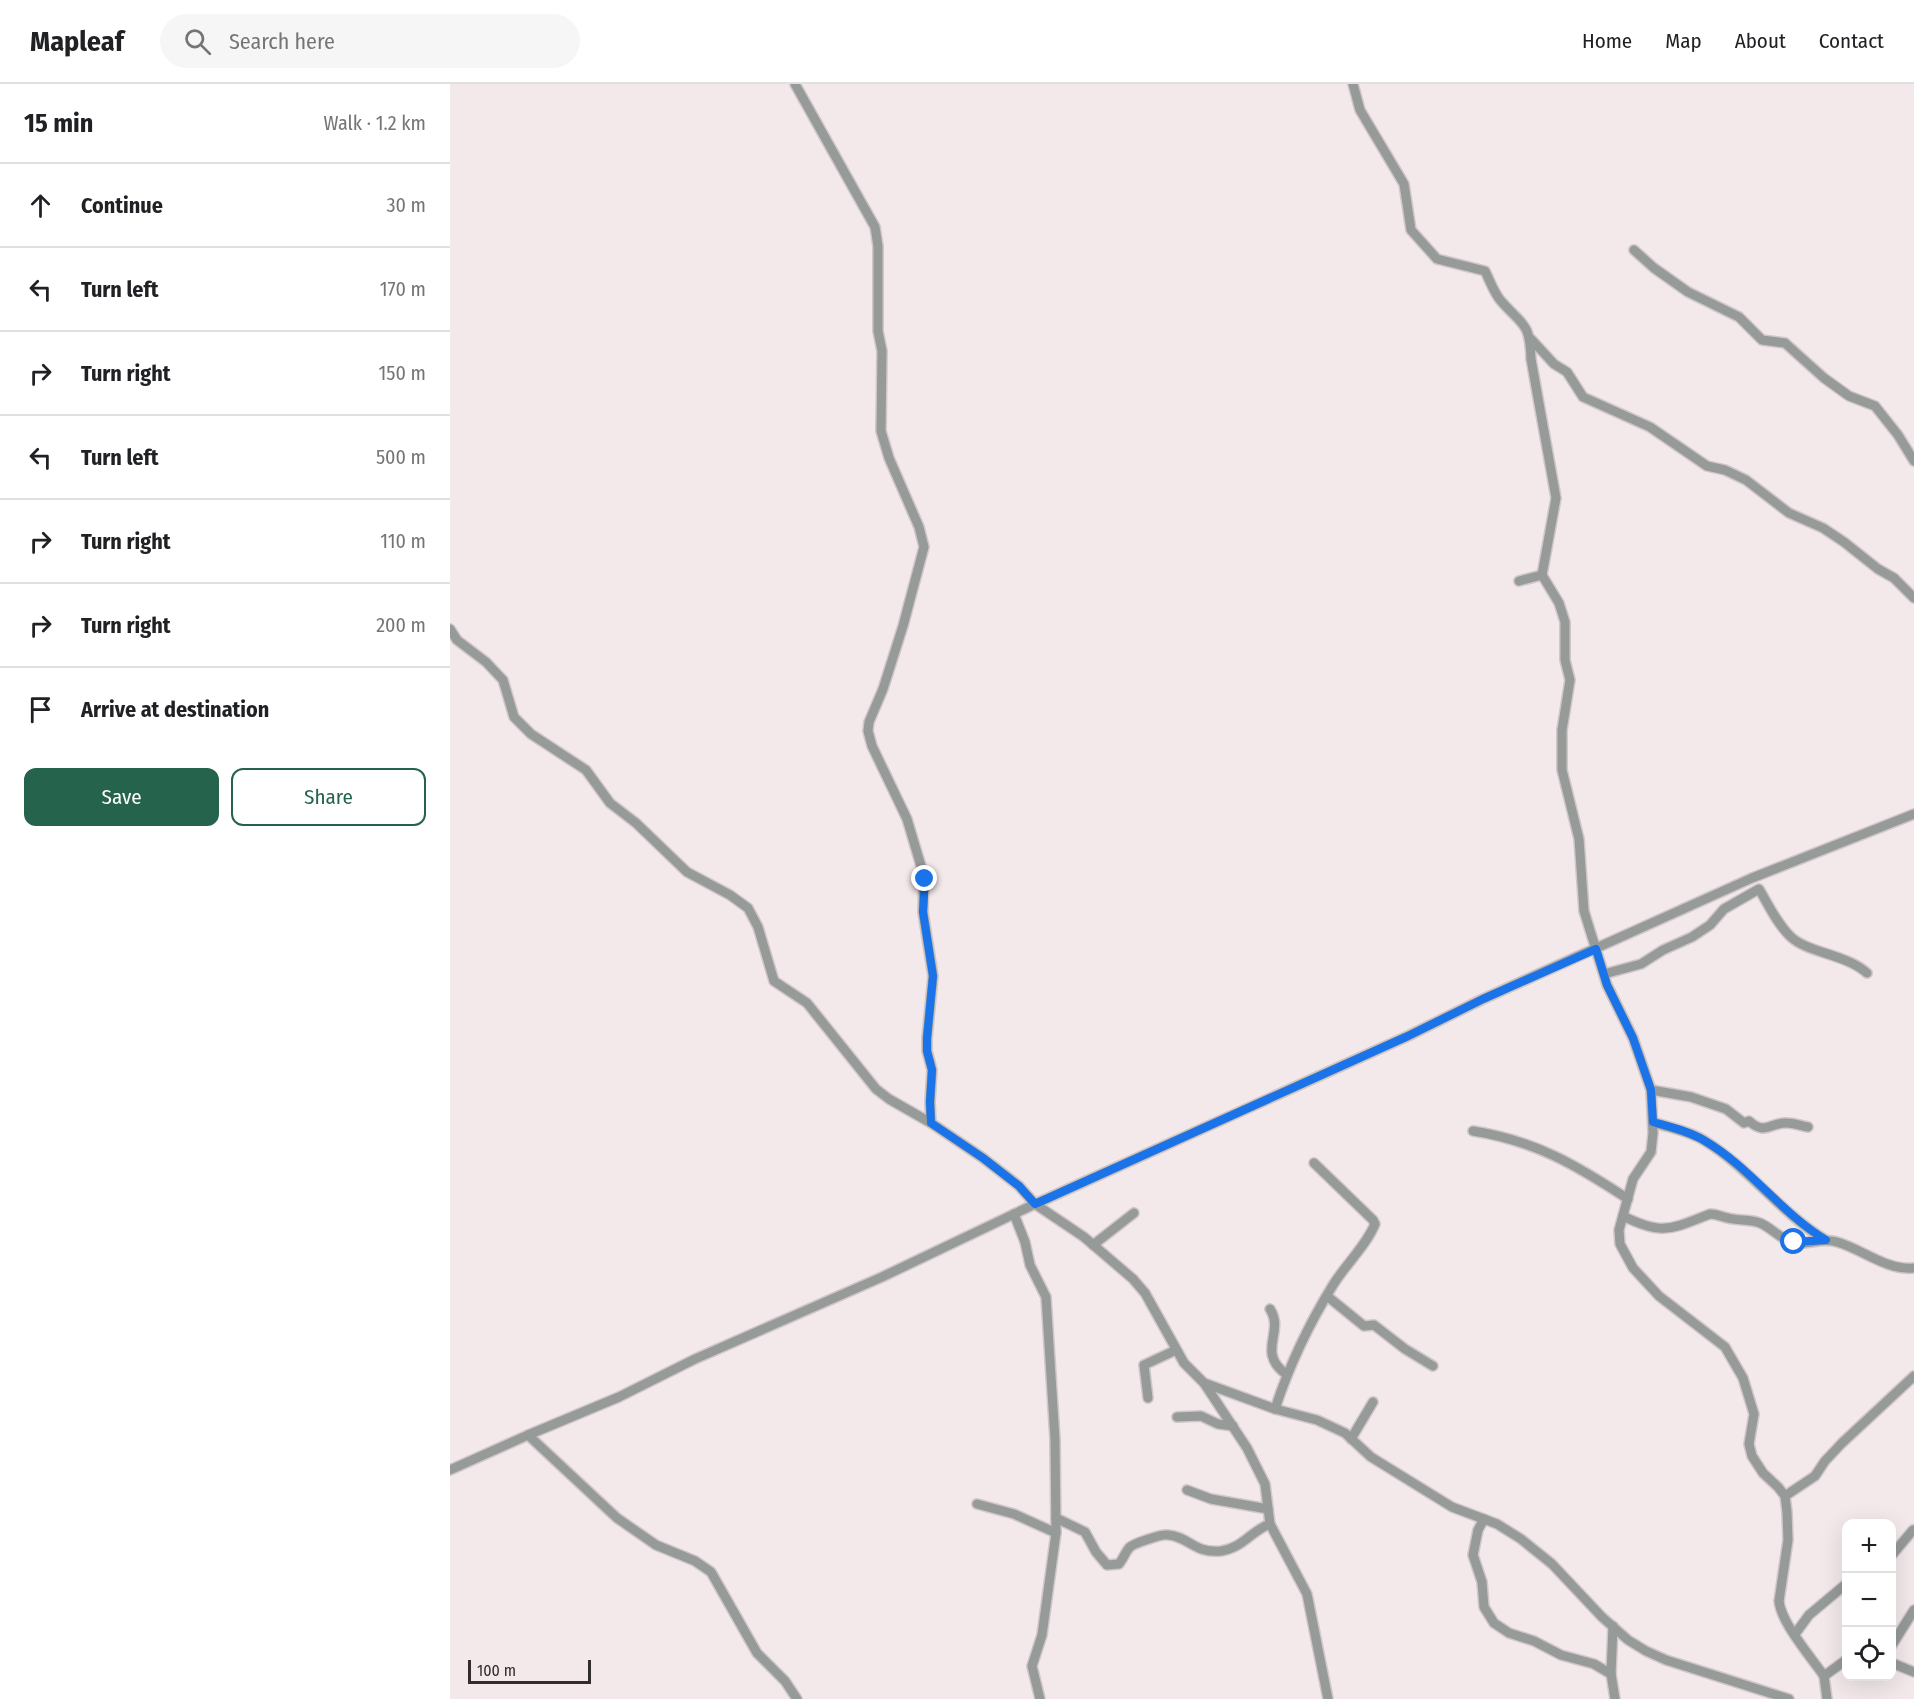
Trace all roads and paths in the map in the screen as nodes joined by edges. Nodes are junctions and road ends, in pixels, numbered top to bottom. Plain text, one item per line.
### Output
1 (795, 84) edge
2 (1353, 84) edge
3 (1634, 250) dead end
4 (1531, 339) junction
5 (1914, 461) edge
6 (1542, 576) junction
7 (1519, 581) dead end
8 (1914, 598) edge
9 (450, 629) edge
10 (1914, 814) edge
11 (1596, 949) junction
12 (1868, 972) dead end
13 (1604, 974) junction
14 (1651, 1090) junction
15 (1653, 1122) junction
16 (931, 1123) junction
17 (1808, 1127) dead end
18 (1473, 1131) dead end
19 (1314, 1162) dead end
20 (1628, 1199) junction
21 (1035, 1204) junction
22 (1134, 1213) dead end
23 (1014, 1214) junction
24 (1623, 1216) junction
25 (1826, 1240) junction
26 (1093, 1245) junction
27 (1914, 1268) edge
28 (1327, 1296) junction
29 (1270, 1309) dead end
30 (1176, 1350) junction
31 (1433, 1366) dead end
32 (1286, 1374) junction
33 (1914, 1376) edge
34 (1204, 1383) junction
35 (1148, 1398) dead end
36 (1373, 1402) dead end
37 (1275, 1409) junction
38 (1177, 1417) dead end
39 (1233, 1426) junction
40 (528, 1435) junction
41 (1351, 1438) junction
42 (450, 1470) edge
43 (1187, 1490) dead end
44 (1785, 1496) junction
45 (977, 1504) dead end
46 (1268, 1509) junction
47 (1056, 1518) junction
48 (1484, 1519) junction
49 (1270, 1524) junction
50 (1913, 1530) edge
51 (1056, 1533) junction
52 (1896, 1550) edge
53 (1842, 1587) edge
54 (1914, 1610) edge
55 (1613, 1626) junction
56 (1795, 1634) junction
57 (1896, 1639) edge
58 (1842, 1663) edge
59 (1896, 1665) edge
60 (1914, 1672) edge
61 (1611, 1674) junction
62 (1824, 1676) junction
63 (797, 1699) edge
64 (1040, 1699) edge
65 (1328, 1699) edge
66 (1615, 1699) edge
67 (1789, 1699) edge
68 (1827, 1699) edge

1 - 16 street
2 - 4 street
3 - 5 street
4 - 6 street
4 - 8 street
6 - 7 street
6 - 11 street
9 - 16 street
10 - 11 street
11 - 13 street
11 - 21 street
12 - 13 street
13 - 14 street
14 - 15 street
14 - 17 street
15 - 20 street
15 - 25 street
16 - 21 street
18 - 20 street
19 - 28 street
20 - 24 street
21 - 23 street
21 - 26 street
22 - 26 street
23 - 40 street
23 - 47 street
24 - 25 street
24 - 44 street
25 - 27 street
26 - 30 street
28 - 31 street
28 - 32 street
29 - 32 street
30 - 34 street
30 - 35 street
32 - 37 street
33 - 44 street
34 - 37 street
34 - 39 street
36 - 41 street
37 - 41 street
38 - 39 street
39 - 46 street
40 - 42 street
40 - 63 street
41 - 48 street
43 - 46 street
44 - 56 street
45 - 51 street
46 - 49 street
47 - 49 street
47 - 51 street
48 - 55 street
48 - 61 street
49 - 65 street
50 - 52 street
51 - 64 street
53 - 56 street
54 - 57 street
55 - 61 street
55 - 67 street
56 - 62 street
58 - 62 street
59 - 60 street
61 - 66 street
62 - 68 street

